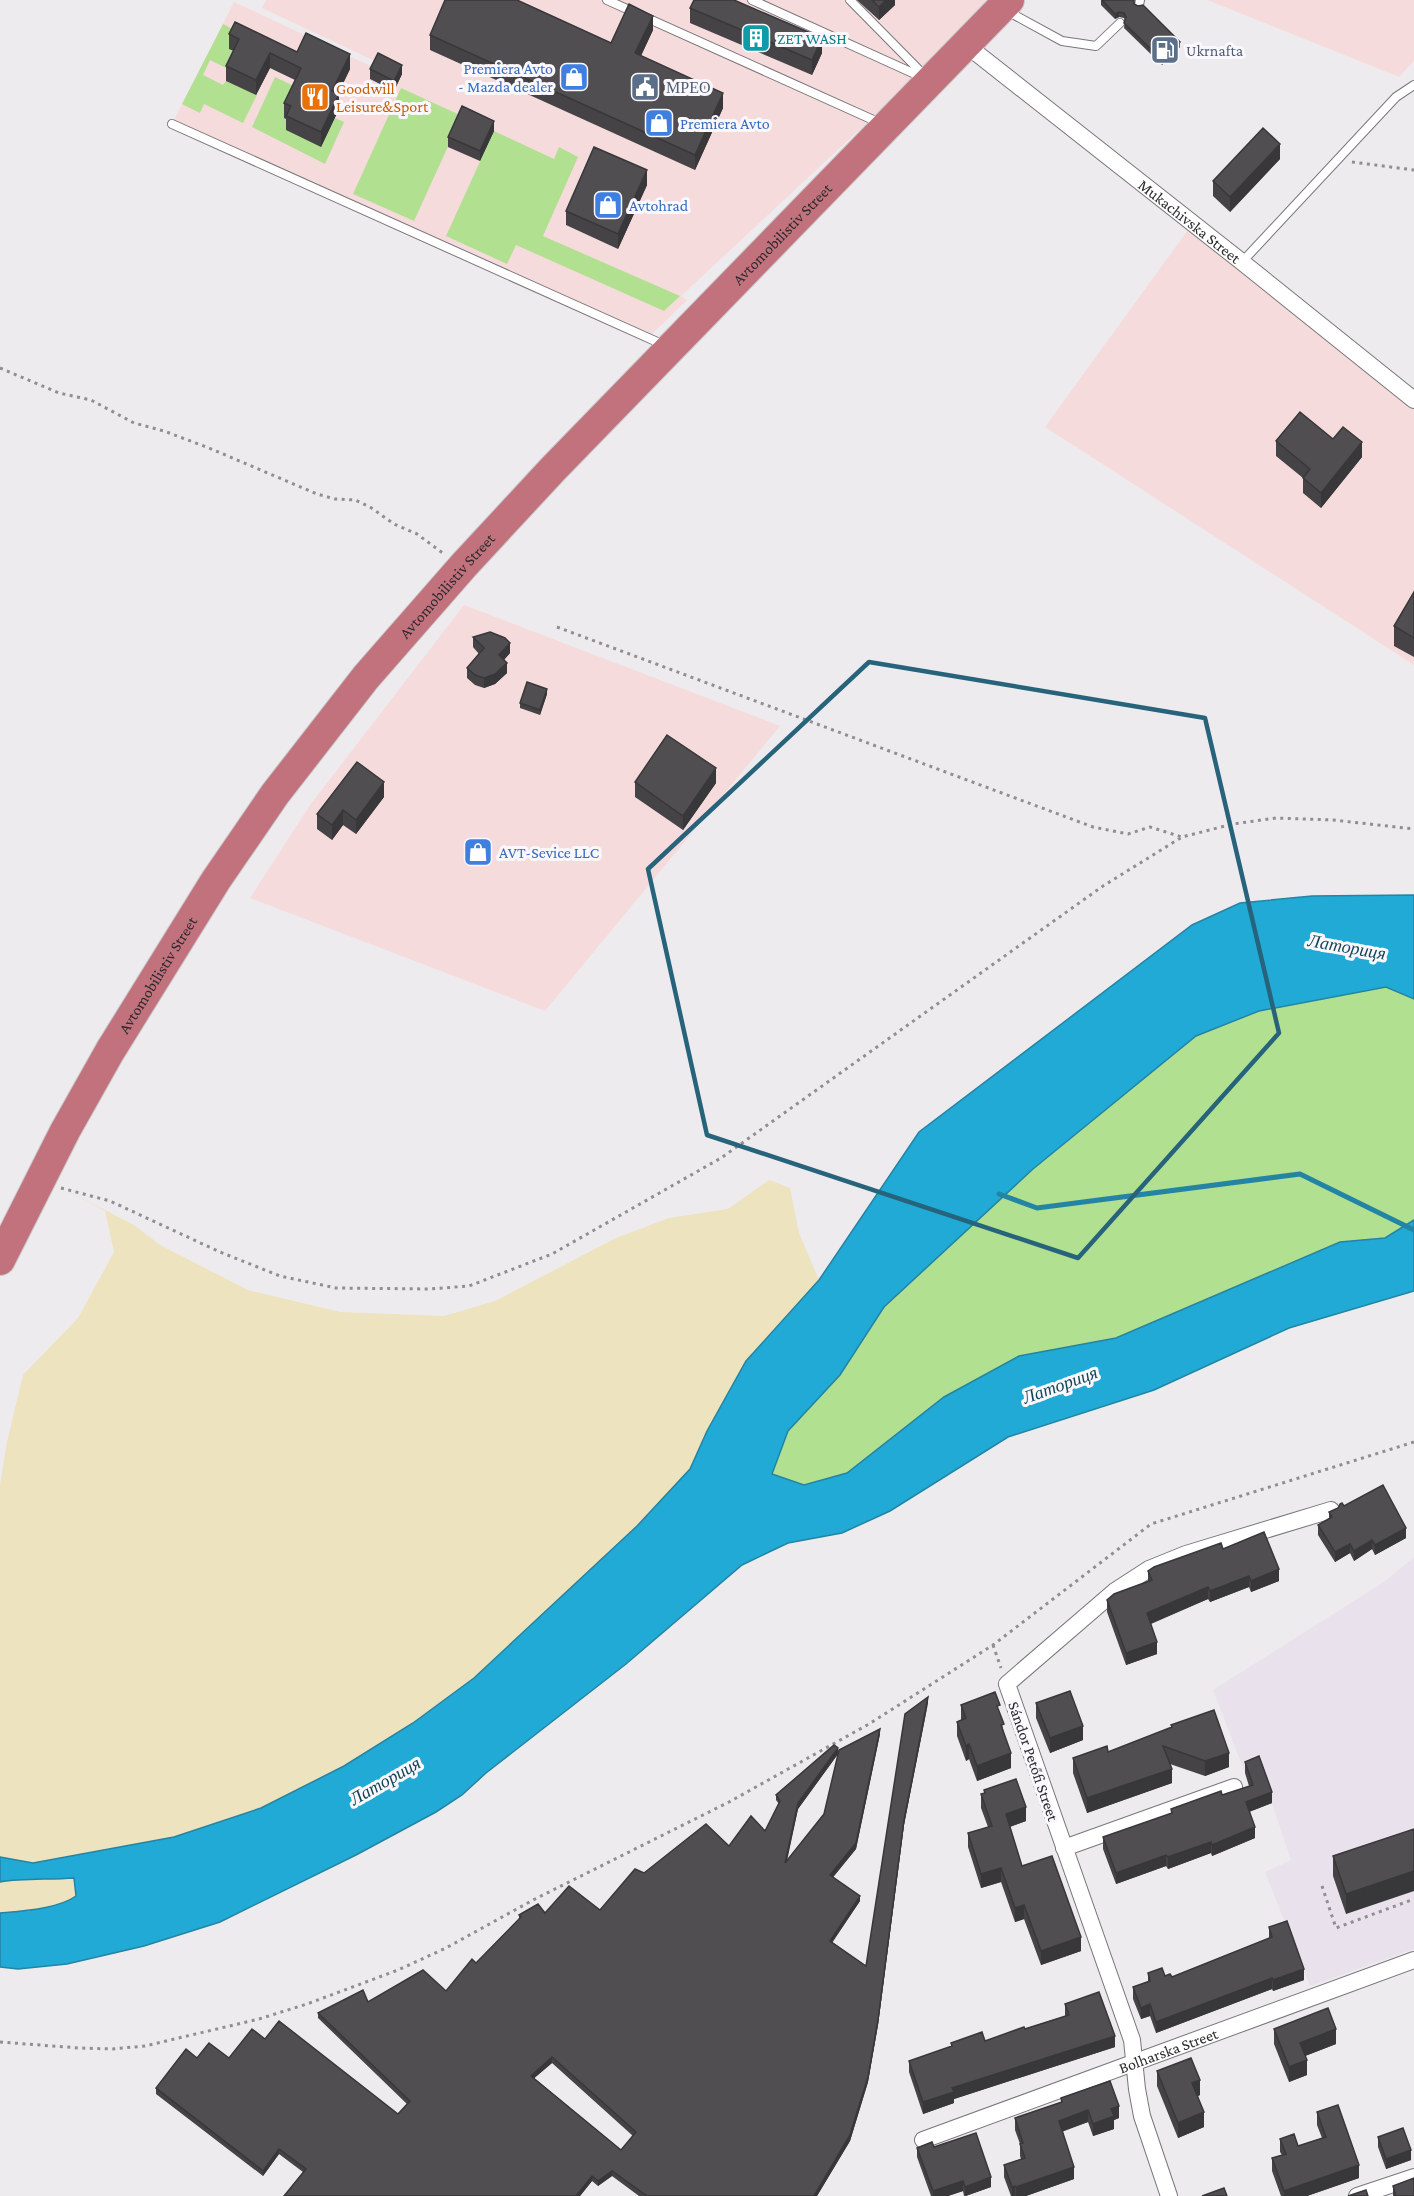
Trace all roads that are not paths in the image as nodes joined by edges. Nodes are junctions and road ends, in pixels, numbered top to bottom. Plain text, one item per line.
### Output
1 (607, 0) edge
2 (752, 0) edge
3 (850, 0) edge
4 (1005, 4) edge
5 (1120, 23) dead end
6 (965, 44) junction
7 (930, 80) junction
8 (1414, 85) edge
9 (172, 124) dead end
10 (886, 126) junction
11 (1242, 262) junction
12 (670, 348) junction
13 (1414, 400) edge
14 (0, 1260) edge
15 (1331, 1510) edge
16 (1234, 1786) dead end
17 (1065, 1848) junction
18 (1414, 1960) edge
19 (1135, 2063) junction
20 (923, 2140) dead end
21 (1414, 2177) edge
22 (1169, 2196) edge
23 (1357, 2196) edge

1 - 10 lane
2 - 7 lane
3 - 7 lane
4 - 5 lane
4 - 6 highway, Avtomobilistiv Street
6 - 7 highway, Avtomobilistiv Street
6 - 11 street, Mukachivska Street
7 - 10 highway, Avtomobilistiv Street
8 - 11 lane
9 - 12 lane
10 - 12 highway, Avtomobilistiv Street
11 - 13 street, Mukachivska Street
12 - 14 highway, Avtomobilistiv Street
15 - 17 street, Sándor Petőfi Street
16 - 17 street
17 - 19 street, Sándor Petőfi Street
18 - 19 street, Bolharska Street
19 - 20 street, Bolharska Street
19 - 22 street, Sándor Petőfi Street
21 - 23 street

